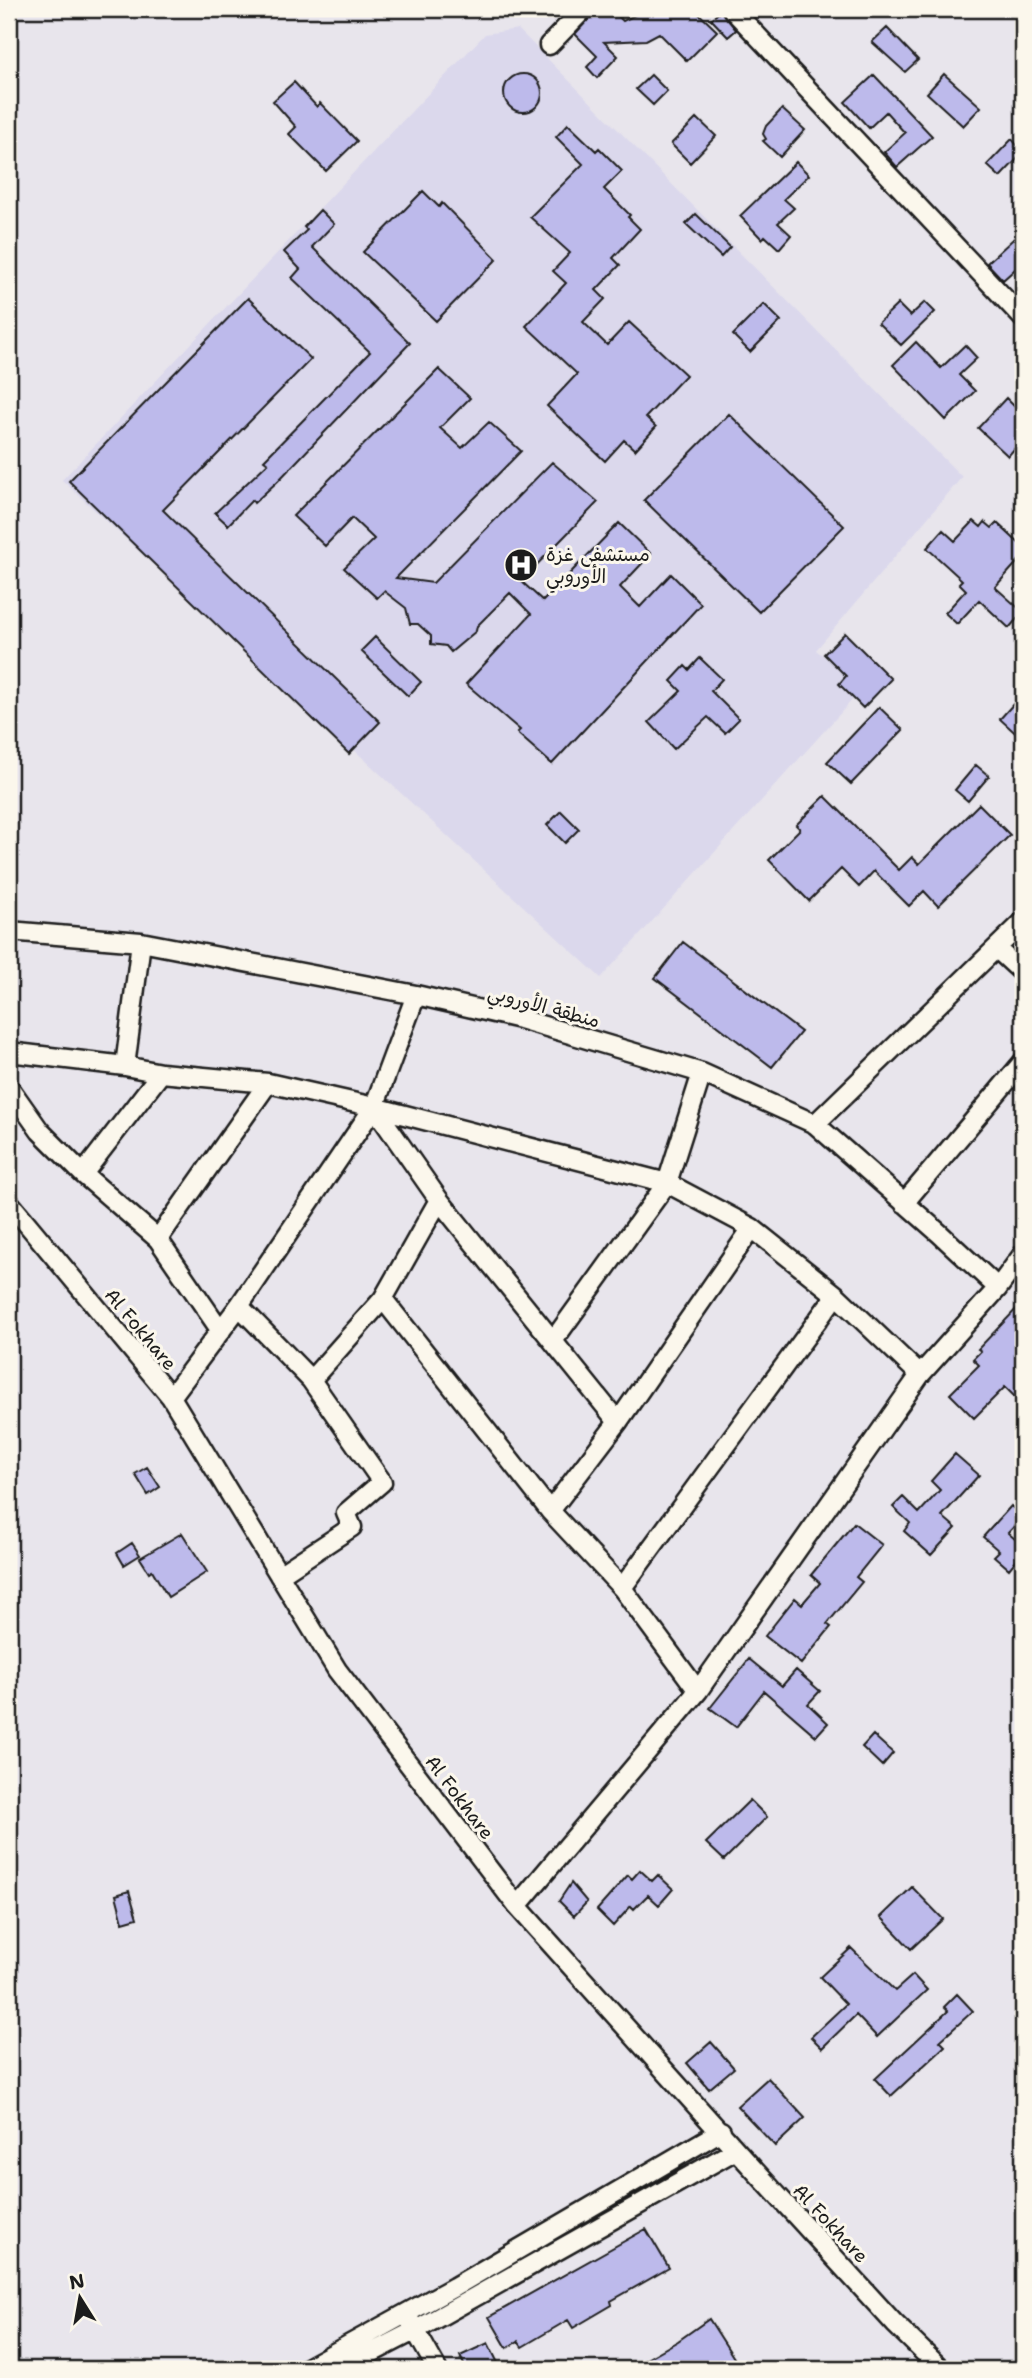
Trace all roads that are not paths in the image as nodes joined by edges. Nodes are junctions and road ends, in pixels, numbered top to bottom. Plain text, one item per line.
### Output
1 (584, 9) edge
2 (732, 9) edge
3 (549, 45) dead end
4 (1023, 318) edge
5 (1023, 922) edge
6 (9, 931) edge
7 (141, 942) junction
8 (997, 949) junction
9 (1023, 973) edge
10 (416, 996) junction
11 (9, 1052) edge
12 (1023, 1062) edge
13 (125, 1066) junction
14 (161, 1073) junction
15 (702, 1073) junction
16 (268, 1083) junction
17 (9, 1087) edge
18 (374, 1107) junction
19 (815, 1125) junction
20 (83, 1174) junction
21 (667, 1183) junction
22 (439, 1200) junction
23 (9, 1202) edge
24 (904, 1203) junction
25 (752, 1228) junction
26 (158, 1239) junction
27 (1023, 1254) edge
28 (998, 1288) junction
29 (836, 1295) junction
30 (383, 1299) junction
31 (239, 1306) junction
32 (220, 1331) junction
33 (553, 1341) junction
34 (920, 1375) junction
35 (311, 1380) junction
36 (171, 1397) junction
37 (618, 1422) junction
38 (550, 1511) junction
39 (279, 1575) junction
40 (622, 1588) junction
41 (698, 1691) junction
42 (517, 1906) junction
43 (721, 2132) junction
44 (736, 2150) junction
45 (406, 2313) junction
46 (416, 2330) junction
47 (304, 2369) edge
48 (340, 2369) edge
49 (437, 2369) edge
50 (941, 2369) edge

1 - 3 street
2 - 4 street
5 - 8 street
6 - 7 street, منطقة الأوروبي
7 - 10 street, منطقة الأوروبي
7 - 13 street
8 - 9 street
8 - 19 street
10 - 15 street, منطقة الأوروبي
10 - 18 street
11 - 13 street
12 - 24 street
13 - 14 street
14 - 16 street
14 - 20 street
15 - 19 street, منطقة الأوروبي
15 - 21 street
16 - 18 street
16 - 26 street
17 - 20 street
18 - 21 street
18 - 22 street
18 - 31 street
19 - 24 street, منطقة الأوروبي
20 - 26 street
21 - 25 street
21 - 33 street
22 - 30 street
22 - 33 street
23 - 36 street, Al Fokhare
24 - 28 street, منطقة الأوروبي
25 - 29 street
25 - 37 street
26 - 32 street
27 - 28 street
28 - 34 street
29 - 34 street
29 - 40 street
30 - 35 street
30 - 38 street
31 - 32 street
31 - 35 street
32 - 36 street
33 - 37 street
34 - 41 street
35 - 39 street
36 - 39 street, Al Fokhare
37 - 38 street
38 - 40 street
39 - 42 street, Al Fokhare
40 - 41 street
41 - 42 street
42 - 43 street, Al Fokhare
43 - 44 street, Al Fokhare
43 - 45 street
44 - 46 street
44 - 50 street, Al Fokhare
45 - 46 street
45 - 47 street
46 - 48 street
46 - 49 street

